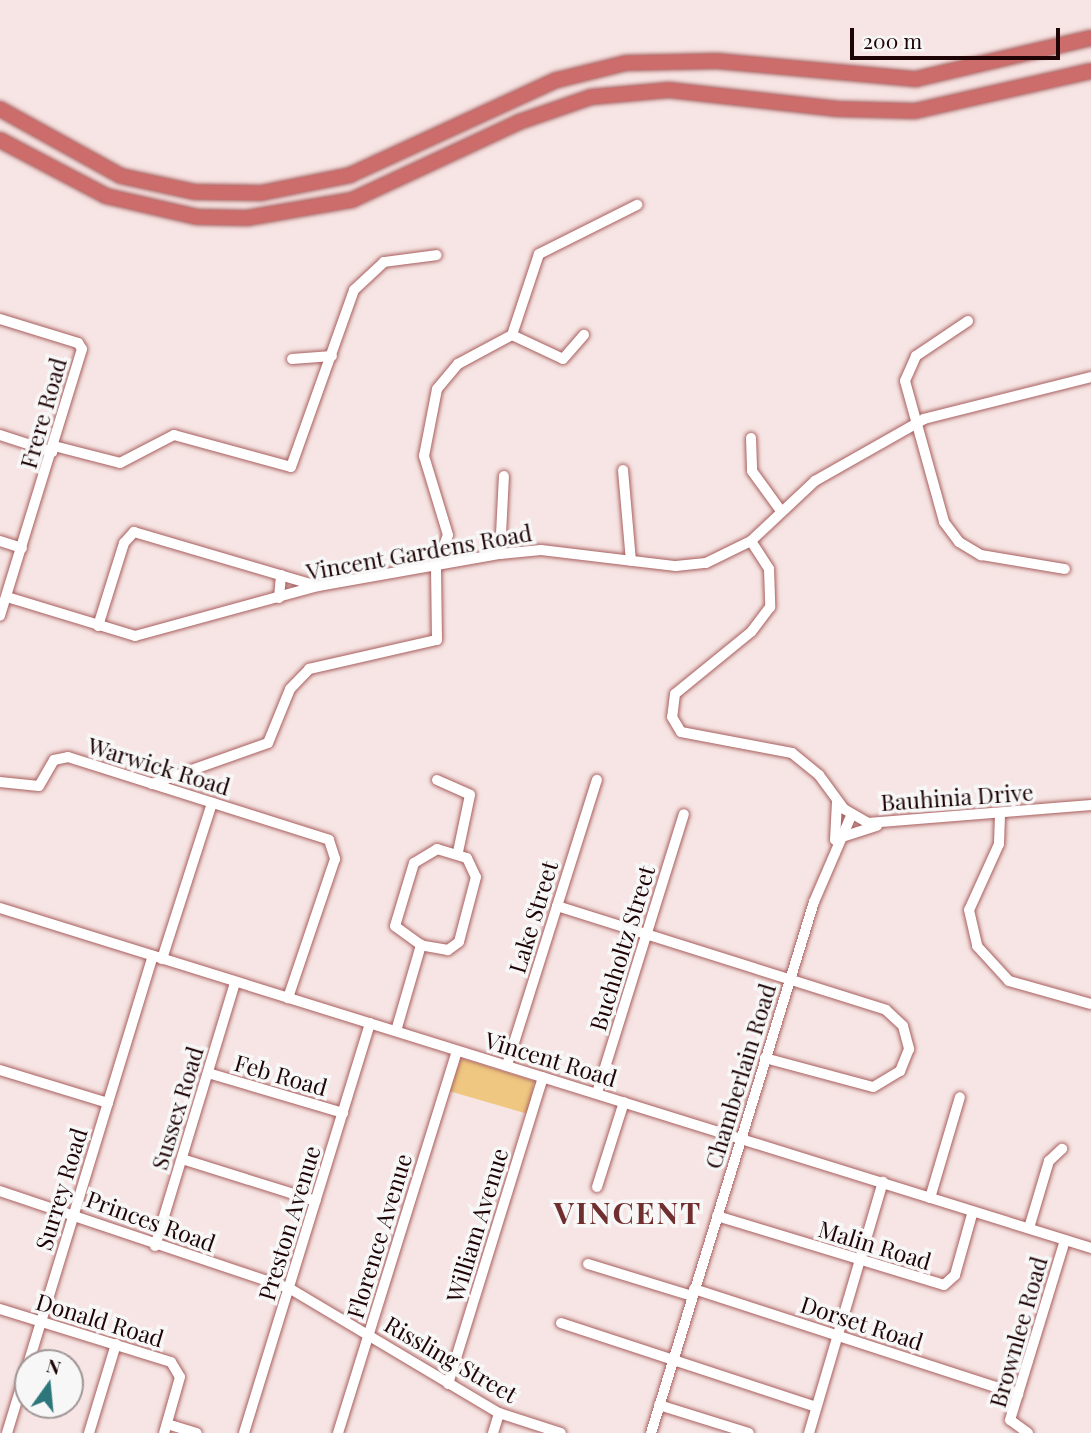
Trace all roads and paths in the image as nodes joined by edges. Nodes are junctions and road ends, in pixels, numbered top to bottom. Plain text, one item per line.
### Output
1 (1091, 38) edge
2 (1091, 71) edge
3 (0, 100) edge
4 (0, 109) edge
5 (0, 140) edge
6 (121, 176) junction
7 (637, 205) dead end
8 (437, 255) dead end
9 (0, 319) edge
10 (968, 321) dead end
11 (512, 335) junction
12 (584, 335) dead end
13 (332, 356) junction
14 (292, 359) dead end
15 (1091, 377) edge
16 (914, 424) junction
17 (0, 435) edge
18 (751, 438) dead end
19 (53, 449) junction
20 (622, 470) dead end
21 (504, 476) dead end
22 (781, 511) junction
23 (0, 541) edge
24 (751, 541) junction
25 (22, 548) junction
26 (500, 554) junction
27 (631, 561) junction
28 (436, 566) junction
29 (1065, 569) dead end
30 (281, 575) junction
31 (318, 586) junction
32 (7, 597) junction
33 (279, 598) junction
34 (0, 616) edge
35 (98, 626) junction
36 (187, 773) junction
37 (437, 780) dead end
38 (597, 780) dead end
39 (0, 782) edge
40 (152, 784) junction
41 (182, 793) junction
42 (836, 800) junction
43 (212, 803) junction
44 (1091, 805) edge
45 (684, 814) dead end
46 (1000, 815) junction
47 (851, 816) junction
48 (884, 823) junction
49 (837, 841) junction
50 (458, 852) junction
51 (557, 906) junction
52 (0, 908) edge
53 (646, 934) junction
54 (421, 945) junction
55 (158, 957) junction
56 (790, 979) junction
57 (235, 982) junction
58 (288, 998) junction
59 (1091, 1003) edge
60 (370, 1023) junction
61 (396, 1031) junction
62 (457, 1051) junction
63 (765, 1058) junction
64 (507, 1065) junction
65 (0, 1070) edge
66 (208, 1073) junction
67 (543, 1077) junction
68 (597, 1093) junction
69 (960, 1097) dead end
70 (624, 1102) junction
71 (108, 1103) junction
72 (343, 1113) junction
73 (740, 1139) junction
74 (1062, 1149) dead end
75 (182, 1159) junction
76 (883, 1182) junction
77 (597, 1187) dead end
78 (0, 1191) edge
79 (930, 1198) junction
80 (316, 1201) junction
81 (973, 1211) junction
82 (74, 1213) junction
83 (717, 1216) junction
84 (1028, 1228) junction
85 (1065, 1240) junction
86 (155, 1246) junction
87 (1091, 1248) edge
88 (861, 1261) junction
89 (588, 1264) dead end
90 (289, 1288) junction
91 (693, 1293) junction
92 (0, 1309) edge
93 (40, 1321) junction
94 (561, 1323) dead end
95 (369, 1335) junction
96 (839, 1336) junction
97 (116, 1344) junction
98 (672, 1359) junction
99 (448, 1384) junction
100 (1018, 1394) junction
101 (659, 1405) junction
102 (816, 1407) junction
103 (499, 1413) junction
104 (166, 1428) edge
105 (1024, 1432) edge
106 (7, 1433) edge
107 (89, 1433) edge
108 (197, 1433) edge
109 (244, 1433) edge
110 (338, 1433) edge
111 (493, 1433) edge
112 (561, 1433) edge
113 (650, 1433) edge
114 (748, 1433) edge
115 (809, 1433) edge

1 - 6 highway
2 - 5 highway
3 - 6 highway
4 - 6 highway
7 - 11 street
8 - 13 street
9 - 19 street, Frere Road
10 - 16 street
11 - 12 street
11 - 28 street
13 - 14 street
13 - 19 street
15 - 16 street, Vincent Gardens Road
16 - 22 street, Vincent Gardens Road
16 - 29 street
17 - 19 street
18 - 22 street
19 - 25 street, Frere Road
20 - 27 street
21 - 26 street
22 - 24 street, Vincent Gardens Road
23 - 25 street
24 - 27 street, Vincent Gardens Road
24 - 42 street, Bauhinia Drive
25 - 32 street, Frere Road
26 - 27 street, Vincent Gardens Road
26 - 28 street, Vincent Gardens Road
28 - 31 street, Vincent Gardens Road
28 - 36 street
30 - 31 street
30 - 33 street
30 - 35 street
31 - 33 street, Vincent Gardens Road
32 - 34 street, Frere Road
32 - 35 street, Vincent Gardens Road
33 - 35 street, Vincent Gardens Road
36 - 40 street
36 - 41 street
37 - 50 street
38 - 51 street, Lake Street
39 - 40 street, Warwick Road
40 - 41 street, Warwick Road
41 - 43 street, Warwick Road
42 - 47 street, Bauhinia Drive
42 - 49 street
43 - 55 street, Surrey Road
43 - 58 street, Warwick Road
44 - 46 street, Bauhinia Drive
45 - 53 street, Buchholtz Street
46 - 48 street, Bauhinia Drive
46 - 59 street
47 - 48 street, Bauhinia Drive
47 - 49 street, Chamberlain Road
48 - 49 street
49 - 56 street, Chamberlain Road
50 - 54 street
50 - 54 street
51 - 53 street
51 - 64 street, Lake Street
52 - 55 street, Vincent Road
53 - 56 street
53 - 68 street, Buchholtz Street
54 - 61 street
55 - 57 street, Vincent Road
55 - 71 street, Surrey Road
56 - 63 street, Chamberlain Road
56 - 63 street
57 - 58 street, Vincent Road
57 - 66 street, Sussex Road
58 - 60 street, Vincent Road
60 - 61 street, Vincent Road
60 - 72 street, Preston Avenue
61 - 62 street, Vincent Road
62 - 64 street, Vincent Road
62 - 95 street, Florence Avenue
63 - 73 street, Chamberlain Road
64 - 67 street, Vincent Road
65 - 71 street
66 - 72 street, Feb Road
66 - 75 street, Sussex Road
67 - 68 street, Vincent Road
67 - 99 street, William Avenue
68 - 70 street, Vincent Road
69 - 79 street
70 - 73 street, Vincent Road
70 - 77 street
71 - 82 street, Surrey Road
72 - 80 street, Preston Avenue
73 - 76 street, Vincent Road
73 - 83 street, Chamberlain Road
74 - 84 street
75 - 80 street
75 - 86 street, Sussex Road
76 - 79 street, Vincent Road
76 - 88 street
78 - 82 street, Princes Road
79 - 81 street, Vincent Road
80 - 90 street, Preston Avenue
81 - 84 street, Vincent Road
81 - 88 street, Malin Road
82 - 86 street, Princes Road
82 - 93 street, Surrey Road
83 - 88 street, Malin Road
83 - 91 street, Chamberlain Road
84 - 85 street, Vincent Road
85 - 87 street, Vincent Road
85 - 100 street, Brownlee Road
86 - 90 street, Princes Road
88 - 96 street
89 - 91 street, Dorset Road
90 - 95 street, Rissling Street
90 - 109 street, Preston Avenue
91 - 96 street, Dorset Road
91 - 98 street, Chamberlain Road
92 - 93 street, Donald Road
93 - 97 street, Donald Road
93 - 106 street, Surrey Road
94 - 98 street
95 - 99 street, Rissling Street
95 - 110 street, Florence Avenue
96 - 100 street, Dorset Road
96 - 102 street
97 - 104 street, Donald Road
97 - 107 street
98 - 101 street, Chamberlain Road
98 - 102 street
99 - 103 street, Rissling Street
100 - 105 street, Brownlee Road
101 - 113 street, Chamberlain Road
101 - 114 street
102 - 115 street
103 - 111 street
103 - 112 street, Rissling Street
104 - 108 street

